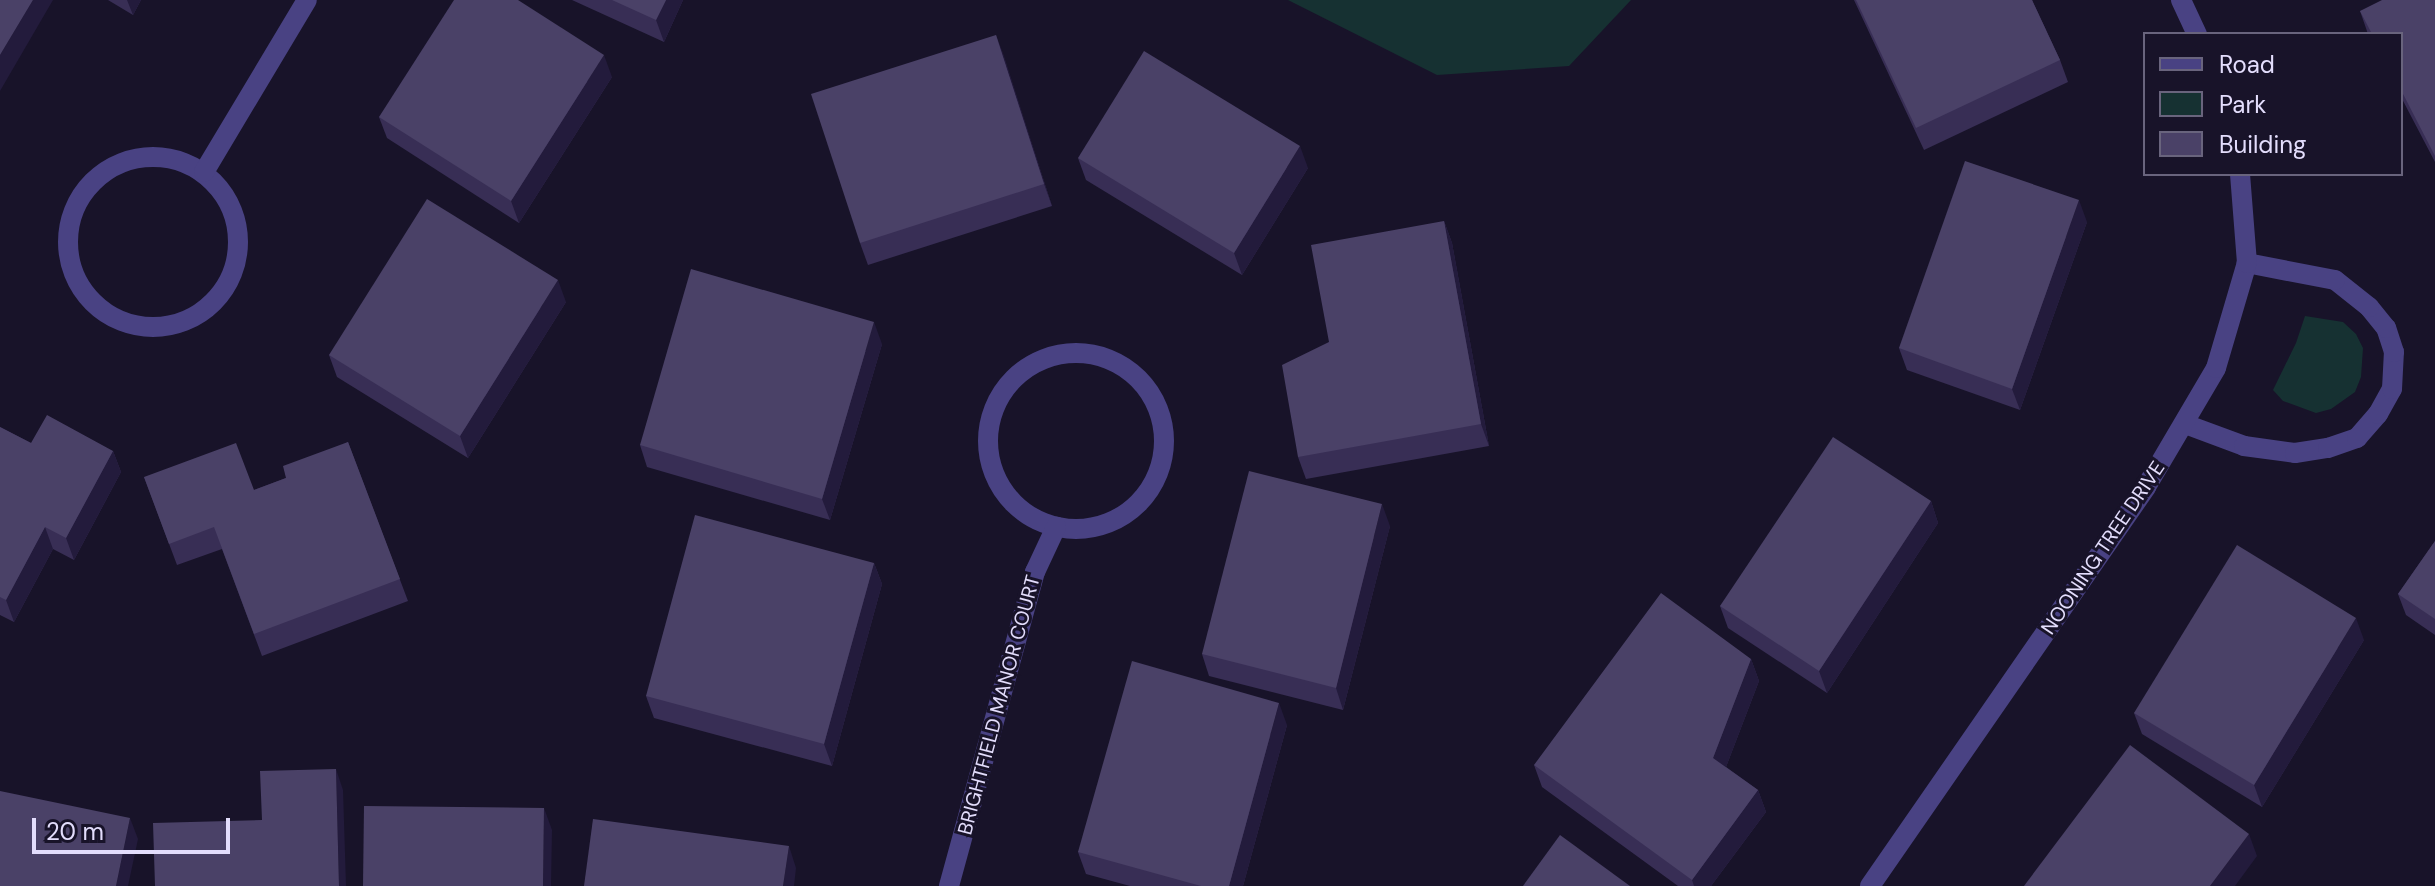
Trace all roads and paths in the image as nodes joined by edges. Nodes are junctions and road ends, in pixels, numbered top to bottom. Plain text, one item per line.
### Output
1 (307, 0) edge
2 (2181, 0) edge
3 (2196, 32) edge
4 (204, 172) junction
5 (2240, 176) edge
6 (2247, 263) junction
7 (2185, 424) junction
8 (1056, 527) junction
9 (949, 886) edge
10 (1870, 886) edge

1 - 4 street
2 - 3 street
4 - 4 street
5 - 6 street, NOONING TREE DRIVE
6 - 7 street, NOONING TREE DRIVE
6 - 7 street
7 - 10 street, NOONING TREE DRIVE
8 - 8 street
8 - 9 street, BRIGHTFIELD MANOR COURT

